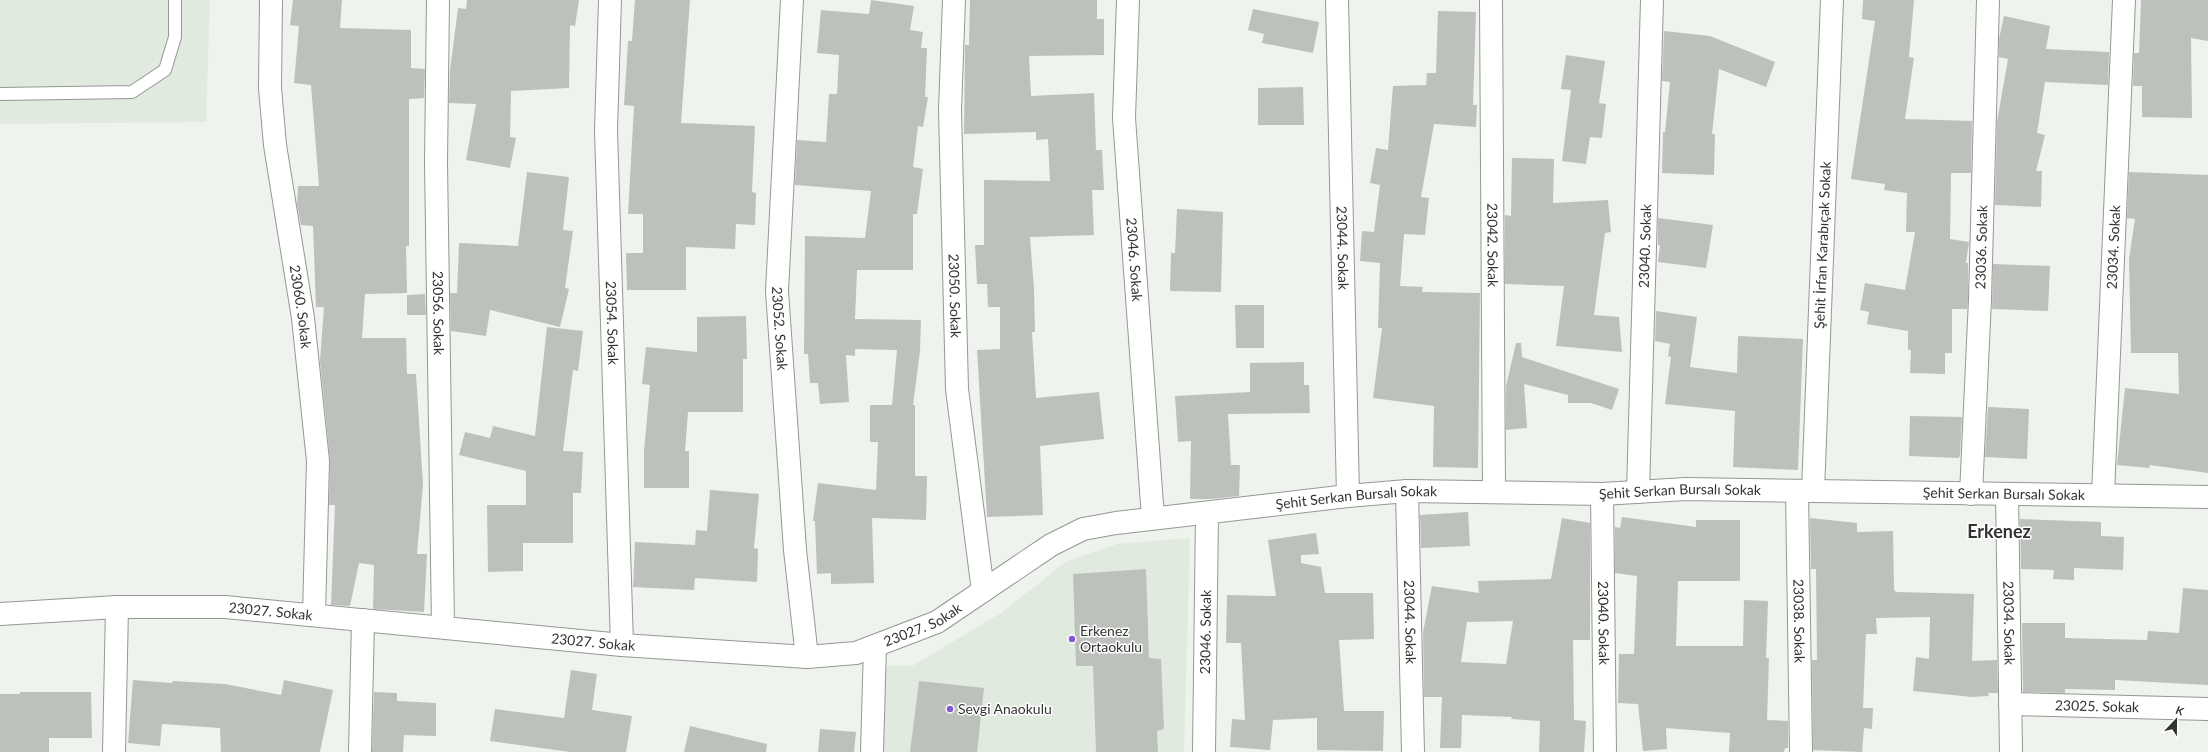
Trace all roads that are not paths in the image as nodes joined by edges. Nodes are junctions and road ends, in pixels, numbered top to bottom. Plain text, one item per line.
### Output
1 (175, 0) edge
2 (271, 0) edge
3 (438, 0) edge
4 (610, 0) edge
5 (792, 0) edge
6 (954, 0) edge
7 (1128, 0) edge
8 (1336, 0) edge
9 (1491, 0) edge
10 (1652, 0) edge
11 (1832, 0) edge
12 (1988, 0) edge
13 (2124, 0) edge
14 (0, 94) edge
15 (1407, 491) junction
16 (1494, 491) junction
17 (1805, 491) junction
18 (1638, 492) junction
19 (1602, 494) junction
20 (1970, 494) junction
21 (2007, 494) junction
22 (2103, 495) junction
23 (1348, 496) junction
24 (2208, 497) edge
25 (1207, 513) junction
26 (1153, 518) junction
27 (983, 591) junction
28 (118, 607) junction
29 (0, 614) edge
30 (314, 615) junction
31 (363, 620) junction
32 (444, 626) junction
33 (622, 645) junction
34 (875, 646) junction
35 (807, 657) junction
36 (2010, 704) junction
37 (2208, 709) edge
38 (114, 752) edge
39 (360, 752) edge
40 (872, 752) edge
41 (1204, 752) edge
42 (1413, 752) edge
43 (1605, 752) edge
44 (1801, 752) edge
45 (2011, 752) edge

1 - 14 lane
2 - 30 street, 23060. Sokak
3 - 32 street, 23056. Sokak
4 - 33 street, 23054. Sokak
5 - 35 street, 23052. Sokak
6 - 27 street, 23050. Sokak
7 - 26 street, 23046. Sokak
8 - 23 street, 23044. Sokak
9 - 16 street, 23042. Sokak
10 - 18 street, 23040. Sokak
11 - 17 street, Şehit İrfan Karabıçak Sokak
12 - 20 street, 23036. Sokak
13 - 22 street, 23034. Sokak
15 - 16 street, Şehit Serkan Bursalı Sokak
15 - 23 street, Şehit Serkan Bursalı Sokak
15 - 42 street, 23044. Sokak
16 - 19 street, Şehit Serkan Bursalı Sokak
17 - 18 street, Şehit Serkan Bursalı Sokak
17 - 20 street, Şehit Serkan Bursalı Sokak
17 - 44 street, 23038. Sokak
18 - 19 street, Şehit Serkan Bursalı Sokak
19 - 43 street, 23040. Sokak
20 - 21 street, Şehit Serkan Bursalı Sokak
21 - 22 street, Şehit Serkan Bursalı Sokak
21 - 36 street, 23034. Sokak
22 - 24 street, Şehit Serkan Bursalı Sokak
23 - 25 street, Şehit Serkan Bursalı Sokak
25 - 26 street, Şehit Serkan Bursalı Sokak
25 - 41 street, 23046. Sokak
26 - 27 street, 23027. Sokak
27 - 34 street, 23027. Sokak
28 - 29 street, 23027. Sokak
28 - 30 street, 23027. Sokak
28 - 38 street
30 - 31 street, 23027. Sokak
31 - 32 street, 23027. Sokak
31 - 39 street
32 - 33 street, 23027. Sokak
33 - 35 street, 23027. Sokak
34 - 35 street, 23027. Sokak
34 - 40 street
36 - 37 street, 23025. Sokak
36 - 45 street, 23034. Sokak

